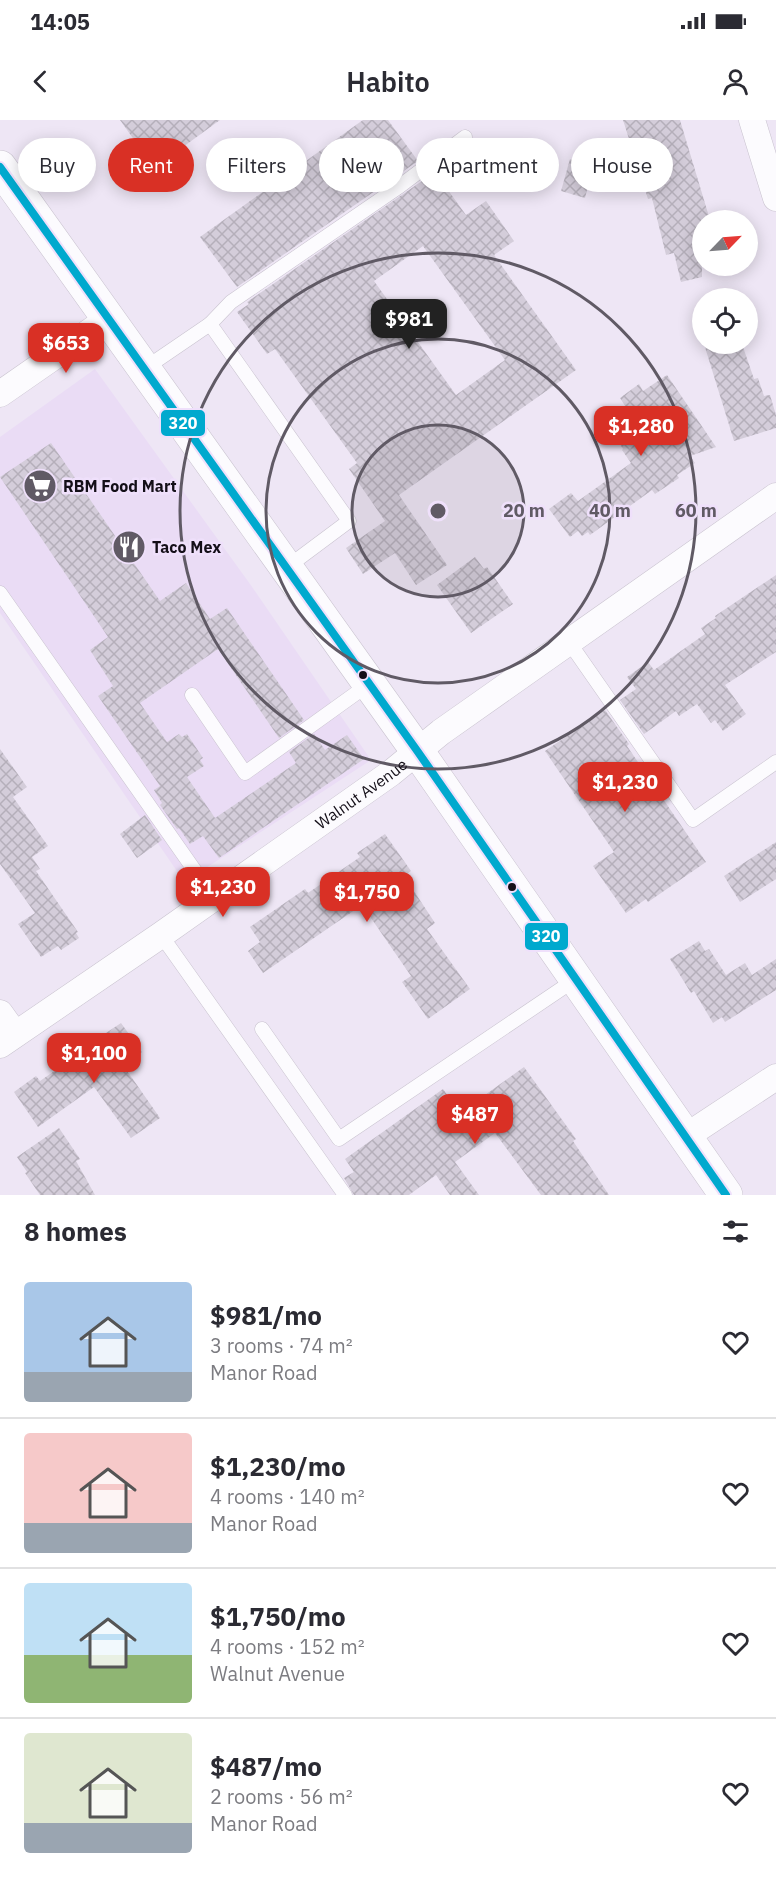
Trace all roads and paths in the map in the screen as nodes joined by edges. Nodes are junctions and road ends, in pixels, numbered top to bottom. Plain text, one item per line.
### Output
1 (752, 120) edge
2 (465, 137) dead end
3 (0, 167) edge
4 (776, 198) edge
5 (108, 319) junction
6 (210, 324) junction
7 (144, 369) junction
8 (0, 394) edge
9 (776, 496) edge
10 (286, 568) junction
11 (0, 593) edge
12 (569, 642) junction
13 (369, 684) junction
14 (192, 695) dead end
15 (418, 752) junction
16 (776, 762) edge
17 (214, 898) junction
18 (161, 935) junction
19 (576, 979) junction
20 (0, 1012) edge
21 (262, 1029) dead end
22 (8, 1040) edge
23 (776, 1077) edge
24 (685, 1137) junction
25 (345, 1195) edge
26 (726, 1195) edge

1 - 4 street
2 - 6 lane
3 - 5 main road
5 - 7 main road
5 - 8 street
6 - 7 lane
6 - 10 lane
7 - 10 main road
9 - 12 street, Walnut Avenue
10 - 13 main road
11 - 17 lane
12 - 15 street, Walnut Avenue
12 - 16 lane
13 - 14 lane
13 - 15 main road
15 - 17 street, Walnut Avenue
15 - 19 main road
17 - 18 street, Walnut Avenue
18 - 22 street, Walnut Avenue
18 - 25 lane
19 - 21 lane
19 - 24 main road
20 - 22 street
23 - 24 street
24 - 26 main road

